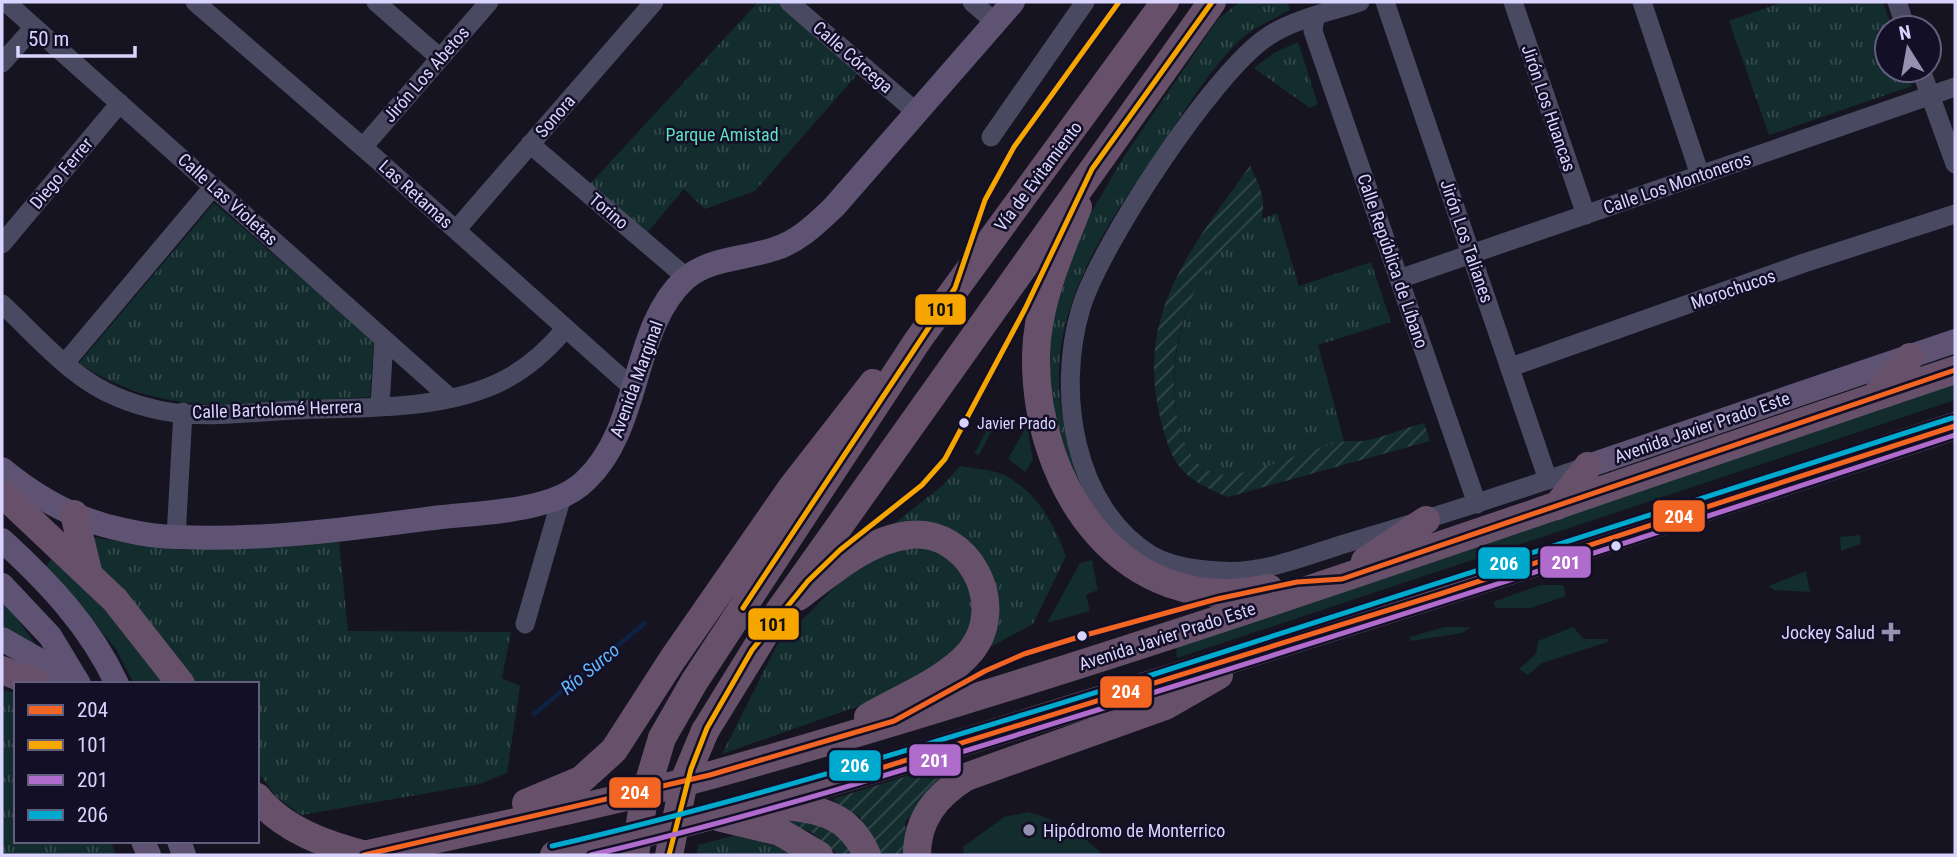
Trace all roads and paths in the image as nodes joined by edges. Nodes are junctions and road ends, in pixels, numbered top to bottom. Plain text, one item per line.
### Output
1 (6, 2) edge
2 (195, 2) edge
3 (376, 2) edge
4 (489, 2) edge
5 (653, 2) edge
6 (789, 2) edge
7 (972, 2) edge
8 (1013, 2) edge
9 (1085, 2) edge
10 (1166, 2) edge
11 (1222, 2) edge
12 (1360, 2) edge
13 (1385, 2) edge
14 (1513, 2) edge
15 (1642, 2) edge
16 (1205, 11) edge
17 (1315, 17) junction
18 (996, 23) junction
19 (34, 27) junction
20 (440, 58) junction
21 (2, 63) edge
22 (1926, 84) edge
23 (1955, 87) edge
24 (1930, 96) junction
25 (120, 103) junction
26 (916, 112) junction
27 (991, 137) dead end
28 (530, 144) junction
29 (363, 147) junction
30 (1955, 164) edge
31 (1092, 169) junction
32 (1700, 175) junction
33 (213, 187) junction
34 (1955, 214) edge
35 (1586, 215) junction
36 (456, 230) junction
37 (2, 244) edge
38 (1472, 254) junction
39 (687, 278) junction
40 (1399, 279) junction
41 (2, 304) edge
42 (566, 328) junction
43 (384, 339) junction
44 (918, 340) junction
45 (1955, 341) edge
46 (1910, 357) junction
47 (65, 363) junction
48 (1511, 367) junction
49 (1955, 370) edge
50 (635, 390) junction
51 (1876, 396) junction
52 (449, 397) junction
53 (380, 406) junction
54 (183, 412) junction
55 (1955, 426) edge
56 (1588, 466) joint
57 (2, 469) edge
58 (2, 493) edge
59 (1553, 493) junction
60 (562, 496) junction
61 (1477, 503) junction
62 (74, 514) junction
63 (1426, 520) junction
64 (176, 537) junction
65 (2, 540) edge
66 (88, 571) junction
67 (1342, 579) junction
68 (2, 584) edge
69 (779, 611) junction
70 (525, 624) dead end
71 (2, 639) edge
72 (1253, 653) junction
73 (2, 670) edge
74 (32, 682) edge
75 (67, 682) edge
76 (78, 682) edge
77 (116, 682) edge
78 (179, 682) edge
79 (829, 741) junction
80 (259, 799) edge
81 (762, 803) junction
82 (711, 817) junction
83 (457, 834) junction
84 (564, 854) edge
85 (365, 855) edge
86 (635, 855) edge
87 (668, 855) edge
88 (819, 855) edge
89 (867, 855) edge
90 (918, 855) edge

1 - 19 street, Calle Las Violetas
2 - 29 street, Las Retamas
3 - 20 street
4 - 20 street, Jirón Los Abetos
5 - 28 street, Sonora
6 - 26 street, Calle Córcega
7 - 18 street
8 - 18 main road, Avenida Marginal
9 - 27 street
10 - 44 highway, Vía de Evitamiento
11 - 16 highway
12 - 17 street, Avenida Javier Prado Este
13 - 38 street, Jirón Los Talianes
14 - 35 street, Jirón Los Huancas
15 - 32 street
16 - 31 highway
17 - 40 street, Calle República de Líbano
17 - 63 street, Avenida Javier Prado Este
18 - 26 main road, Avenida Marginal
19 - 21 street
19 - 25 street, Calle Las Violetas
20 - 29 street, Jirón Los Abetos
22 - 24 street
23 - 24 street, Calle Los Montoneros
24 - 30 street
24 - 32 street, Calle Los Montoneros
25 - 33 street, Calle Las Violetas
25 - 37 street, Diego Ferrer
26 - 39 main road, Avenida Marginal
28 - 36 street, Sonora
28 - 39 street, Torino
29 - 36 street, Las Retamas
31 - 67 highway
31 - 69 highway
32 - 35 street, Calle Los Montoneros
33 - 43 street, Calle Las Violetas
33 - 47 street
34 - 48 street, Morochucos
35 - 38 street, Calle Los Montoneros
36 - 42 street, Las Retamas
38 - 40 street, Calle Los Montoneros
38 - 48 street, Jirón Los Talianes
39 - 50 main road, Avenida Marginal
40 - 61 street, Calle República de Líbano
41 - 47 street, Calle Bartolomé Herrera
42 - 50 street, Las Retamas
42 - 52 street, Calle Bartolomé Herrera
43 - 52 street, Calle Las Violetas
43 - 53 street
44 - 83 highway
44 - 86 highway, Vía de Evitamiento, bridge
45 - 46 main road, Avenida Javier Prado Este
46 - 51 highway
46 - 56 main road, Avenida Javier Prado Este
47 - 54 street, Calle Bartolomé Herrera
48 - 59 street, Jirón Los Talianes
49 - 51 highway, Avenida Javier Prado Este
50 - 60 main road, Avenida Marginal
51 - 59 highway, Avenida Javier Prado Este
52 - 53 street, Calle Bartolomé Herrera
53 - 54 street, Calle Bartolomé Herrera
54 - 64 street
55 - 72 highway
56 - 59 highway
57 - 62 main road, Avenida Marginal
58 - 66 highway
59 - 61 street, Avenida Javier Prado Este
59 - 67 highway, Avenida Javier Prado Este
60 - 64 main road, Avenida Marginal
60 - 70 street
61 - 63 street, Avenida Javier Prado Este
62 - 64 main road, Avenida Marginal
62 - 66 highway
63 - 67 highway
65 - 77 main road
66 - 78 highway
67 - 79 highway, Avenida Javier Prado Este
68 - 76 main road
69 - 79 highway
69 - 87 highway, bridge
71 - 75 main road
72 - 81 highway
72 - 90 highway
73 - 74 highway
79 - 83 highway, Avenida Javier Prado Este
80 - 85 highway
81 - 82 highway
81 - 89 highway
82 - 84 highway
82 - 88 highway
83 - 85 highway, Avenida Javier Prado Este

